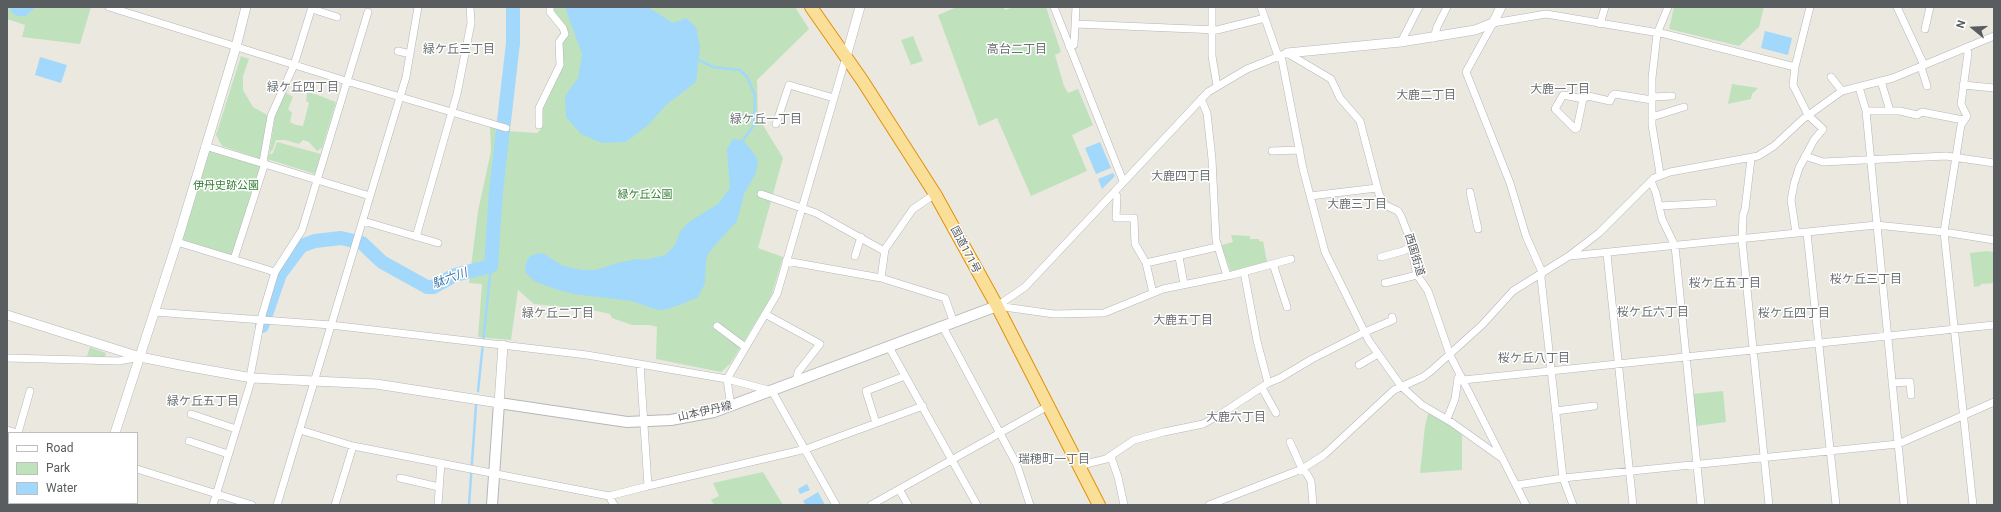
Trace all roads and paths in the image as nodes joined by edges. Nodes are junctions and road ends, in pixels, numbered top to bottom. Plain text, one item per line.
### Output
1 (109, 7) edge
2 (246, 7) edge
3 (418, 7) edge
4 (470, 7) edge
5 (550, 7) edge
6 (811, 7) edge
7 (860, 7) edge
8 (1054, 7) edge
9 (1076, 7) edge
10 (1212, 7) edge
11 (1262, 7) edge
12 (1419, 7) edge
13 (1447, 7) edge
14 (1501, 7) edge
15 (1605, 7) edge
16 (1668, 7) edge
17 (1810, 7) edge
18 (1897, 7) edge
19 (1930, 7) edge
20 (312, 8) edge
21 (368, 12) dead end
22 (337, 18) dead end
23 (1265, 18) junction
24 (1493, 23) junction
25 (1076, 24) junction
26 (1600, 24) junction
27 (1924, 29) dead end
28 (1212, 30) junction
29 (1657, 34) junction
30 (1994, 36) edge
31 (1434, 38) junction
32 (1400, 42) junction
33 (1069, 46) junction
34 (236, 47) junction
35 (1966, 48) junction
36 (398, 51) dead end
37 (410, 54) junction
38 (1282, 55) junction
39 (846, 57) junction
40 (294, 65) junction
41 (1922, 66) junction
42 (1795, 67) junction
43 (1832, 77) dead end
44 (1881, 81) junction
45 (346, 82) junction
46 (1963, 85) junction
47 (1217, 86) junction
48 (1927, 86) dead end
49 (1859, 87) junction
50 (1994, 88) edge
51 (1842, 91) junction
52 (1672, 96) dead end
53 (400, 98) junction
54 (834, 98) junction
55 (1653, 98) junction
56 (1201, 99) junction
57 (1583, 99) junction
58 (1684, 107) dead end
59 (1866, 111) junction
60 (1890, 111) junction
61 (452, 113) junction
62 (1808, 115) junction
63 (1652, 117) junction
64 (1963, 120) junction
65 (776, 124) dead end
66 (539, 125) dead end
67 (505, 128) dead end
68 (206, 146) junction
69 (1300, 150) junction
70 (1272, 151) dead end
71 (1805, 156) junction
72 (1955, 157) junction
73 (1751, 159) junction
74 (1870, 160) junction
75 (264, 162) junction
76 (1994, 163) edge
77 (1660, 174) junction
78 (318, 179) junction
79 (1123, 181) junction
80 (1651, 181) junction
81 (1377, 188) junction
82 (1470, 192) dead end
83 (1113, 193) junction
84 (761, 194) dead end
85 (934, 194) junction
86 (370, 196) junction
87 (1310, 196) junction
88 (1713, 203) dead end
89 (1659, 206) junction
90 (802, 208) junction
91 (363, 221) junction
92 (1876, 226) junction
93 (1478, 229) dead end
94 (1944, 232) junction
95 (1796, 233) junction
96 (1807, 233) junction
97 (416, 237) junction
98 (861, 237) junction
99 (1742, 240) junction
100 (1994, 240) edge
101 (176, 242) junction
102 (438, 243) dead end
103 (1675, 246) junction
104 (1411, 247) junction
105 (1217, 248) junction
106 (884, 251) junction
107 (1607, 254) junction
108 (855, 256) dead end
109 (1569, 256) junction
110 (1179, 257) junction
111 (1381, 257) dead end
112 (234, 259) junction
113 (1291, 259) dead end
114 (786, 261) junction
115 (1146, 262) junction
116 (1273, 264) junction
117 (275, 272) junction
118 (1244, 272) junction
119 (1542, 272) junction
120 (1417, 275) junction
121 (1227, 276) junction
122 (881, 278) junction
123 (1385, 283) dead end
124 (1184, 284) junction
125 (1153, 293) junction
126 (996, 306) junction
127 (1287, 307) dead end
128 (154, 312) junction
129 (765, 314) junction
130 (7, 315) edge
131 (261, 319) junction
132 (1393, 321) dead end
133 (954, 323) junction
134 (331, 325) junction
135 (1994, 325) edge
136 (717, 326) dead end
137 (943, 327) junction
138 (1953, 329) junction
139 (1365, 332) junction
140 (1887, 336) junction
141 (1820, 343) junction
142 (503, 345) junction
143 (744, 347) junction
144 (889, 347) junction
145 (1752, 350) junction
146 (1378, 354) junction
147 (1450, 354) junction
148 (140, 357) junction
149 (1686, 357) junction
150 (7, 358) edge
151 (640, 364) junction
152 (1618, 364) junction
153 (1359, 365) dead end
154 (1551, 370) junction
155 (905, 376) junction
156 (251, 378) junction
157 (1462, 378) junction
158 (727, 379) junction
159 (315, 380) junction
160 (796, 382) junction
161 (1268, 383) junction
162 (1892, 383) junction
163 (1401, 386) junction
164 (1262, 388) junction
165 (30, 391) dead end
166 (772, 391) junction
167 (1912, 395) dead end
168 (1994, 402) edge
169 (499, 403) junction
170 (731, 406) junction
171 (923, 406) junction
172 (1048, 406) junction
173 (1594, 406) dead end
174 (1556, 411) junction
175 (1276, 413) dead end
176 (191, 414) dead end
177 (1963, 415) junction
178 (1447, 419) junction
179 (645, 422) junction
180 (876, 423) junction
181 (234, 428) junction
182 (300, 430) junction
183 (18, 432) edge
184 (115, 432) edge
185 (1001, 432) junction
186 (189, 441) dead end
187 (1290, 442) dead end
188 (1898, 444) junction
189 (353, 446) junction
190 (806, 449) junction
191 (1830, 451) junction
192 (228, 454) junction
193 (1111, 457) junction
194 (1764, 458) junction
195 (951, 459) junction
196 (1504, 460) junction
197 (441, 463) junction
198 (1697, 465) junction
199 (1078, 466) junction
200 (1302, 469) junction
201 (138, 470) edge
202 (1630, 472) junction
203 (494, 474) junction
204 (400, 478) dead end
205 (1563, 478) junction
206 (1517, 485) junction
207 (648, 486) junction
208 (439, 487) junction
209 (899, 489) junction
210 (214, 493) junction
211 (609, 496) junction
212 (212, 505) edge
213 (252, 505) edge
214 (277, 505) edge
215 (335, 505) edge
216 (438, 505) edge
217 (492, 505) edge
218 (614, 505) edge
219 (836, 505) edge
220 (871, 505) edge
221 (908, 505) edge
222 (977, 505) edge
223 (1030, 505) edge
224 (1099, 505) edge
225 (1124, 505) edge
226 (1209, 505) edge
227 (1313, 505) edge
228 (1526, 505) edge
229 (1573, 505) edge
230 (1633, 505) edge
231 (1701, 505) edge
232 (1769, 505) edge
233 (1836, 505) edge
234 (1904, 505) edge
235 (1973, 505) edge

1 - 34 street
2 - 34 street
3 - 37 street
4 - 61 street
5 - 66 street
6 - 39 highway, 国道171号
7 - 39 street
8 - 33 street
9 - 25 street
10 - 28 street
11 - 23 street
12 - 32 street
13 - 31 street
14 - 24 street
15 - 26 street
16 - 29 street
17 - 42 street
18 - 41 street
19 - 27 street
20 - 22 street
20 - 40 street
21 - 45 street
23 - 28 street
23 - 38 street
24 - 26 street
24 - 31 street
24 - 119 street
25 - 28 street
25 - 33 street
26 - 29 street
28 - 47 street
29 - 42 street
29 - 55 street
30 - 35 street
31 - 32 street
32 - 38 street
33 - 79 street
34 - 40 street
34 - 68 street
35 - 41 street
35 - 46 street
36 - 37 street
37 - 53 street
38 - 47 street
38 - 69 street
38 - 81 street, 西国街道
39 - 54 street
39 - 85 highway, 国道171号
40 - 45 street
40 - 75 street
41 - 44 street
41 - 48 street
42 - 62 street
43 - 51 street
44 - 49 street
44 - 60 street
45 - 53 street
45 - 78 street
46 - 50 street
46 - 64 street
47 - 56 street
49 - 51 street
49 - 59 street
51 - 62 street
52 - 55 street
53 - 61 street
53 - 86 street
54 - 65 street
54 - 90 street
55 - 57 street
55 - 63 street
56 - 79 street
56 - 105 street
57 - 57 street
58 - 63 street
59 - 60 street
59 - 74 street
60 - 64 street
61 - 67 street
61 - 97 street
62 - 71 street
62 - 73 street
63 - 77 street
64 - 72 street
68 - 75 street
68 - 101 street
69 - 70 street
69 - 87 street
71 - 74 street
71 - 95 street
72 - 74 street
72 - 76 street
72 - 94 street
73 - 77 street
73 - 99 street
74 - 92 street
75 - 78 street
75 - 112 street
77 - 80 street
78 - 86 street
78 - 117 street
79 - 83 street
80 - 89 street
80 - 109 street
81 - 87 street
81 - 104 street, 西国街道
82 - 93 street
83 - 115 street
83 - 126 street
84 - 90 street
85 - 106 street
85 - 126 highway, 国道171号
86 - 91 street
87 - 139 street
88 - 89 street
89 - 103 street
90 - 98 street
90 - 114 street
91 - 97 street
91 - 134 street
92 - 94 street
92 - 96 street
92 - 140 street
94 - 100 street
94 - 138 street
95 - 96 street
95 - 99 street
96 - 141 street
97 - 102 street
98 - 106 street
98 - 108 street
99 - 103 street
99 - 145 street
101 - 112 street
101 - 128 street
103 - 107 street
103 - 149 street
104 - 111 street
104 - 120 street, 西国街道
105 - 110 street
105 - 121 street
106 - 122 street
107 - 109 street
107 - 152 street
109 - 119 street
110 - 115 street
110 - 124 street
112 - 117 street
113 - 116 street
114 - 122 street
114 - 129 street
115 - 125 street
116 - 118 street
116 - 127 street
117 - 131 street
118 - 121 street
118 - 161 street
119 - 147 street
119 - 154 street
120 - 123 street
120 - 147 street, 西国街道
121 - 124 street
122 - 133 street
124 - 125 street
125 - 126 street
126 - 133 main road, 山本伊丹線
126 - 172 highway, 国道171号
128 - 131 street
128 - 148 street
129 - 143 street
129 - 160 street
130 - 148 street
131 - 134 street
131 - 156 street
132 - 139 street
133 - 137 main road, 山本伊丹線
134 - 142 street
134 - 159 street
135 - 138 street
136 - 143 street
137 - 144 main road, 山本伊丹線
137 - 185 street
138 - 140 street
138 - 177 street
139 - 146 street
139 - 161 street
140 - 141 street
140 - 162 street
141 - 145 street
141 - 191 street
142 - 151 street
142 - 169 street
143 - 158 street
144 - 155 street
144 - 160 main road, 山本伊丹線
145 - 149 street
145 - 194 street
146 - 153 street
146 - 163 street
147 - 157 street, 西国街道
147 - 163 street
148 - 150 street
148 - 156 street
148 - 184 street
149 - 152 street
149 - 198 street
151 - 158 street
151 - 179 street
152 - 154 street
152 - 202 street
154 - 157 street
154 - 174 street
155 - 171 street
155 - 180 street
156 - 159 street
156 - 181 street
157 - 178 street
157 - 196 street, 西国街道
158 - 166 street
158 - 170 street
159 - 169 street
159 - 182 street
160 - 166 main road, 山本伊丹線
161 - 164 street
162 - 167 street
162 - 188 street
163 - 178 street
163 - 200 street
164 - 175 street
164 - 193 street
165 - 183 street
166 - 170 main road, 山本伊丹線
166 - 190 street
168 - 177 street
169 - 179 main road, 山本伊丹線
169 - 203 main road
170 - 179 main road, 山本伊丹線
171 - 180 street
171 - 195 street
172 - 185 street
172 - 199 highway, 国道171号
173 - 174 street
174 - 205 street
176 - 181 street
177 - 188 street
177 - 235 street
178 - 196 street
179 - 207 street
180 - 190 street
181 - 192 street
182 - 189 street
182 - 214 street
185 - 195 street
185 - 223 street
186 - 192 street
187 - 200 street
188 - 191 street
188 - 234 street
189 - 197 street
189 - 215 street
190 - 207 street
190 - 219 street
191 - 194 street
191 - 233 street
192 - 210 street
193 - 199 street
193 - 225 street
194 - 198 street
194 - 232 street
195 - 209 street
195 - 222 street
196 - 206 street, 西国街道
197 - 203 street
197 - 208 street
198 - 202 street
198 - 231 street
199 - 224 highway, 国道171号
200 - 226 street
200 - 227 street
201 - 210 street
202 - 205 street
202 - 230 street
203 - 211 street
203 - 217 main road
204 - 208 street
205 - 206 street
205 - 229 street
206 - 228 street, 西国街道
207 - 211 street
208 - 216 street
209 - 220 street
209 - 221 street
210 - 212 street
210 - 213 street
211 - 218 street

